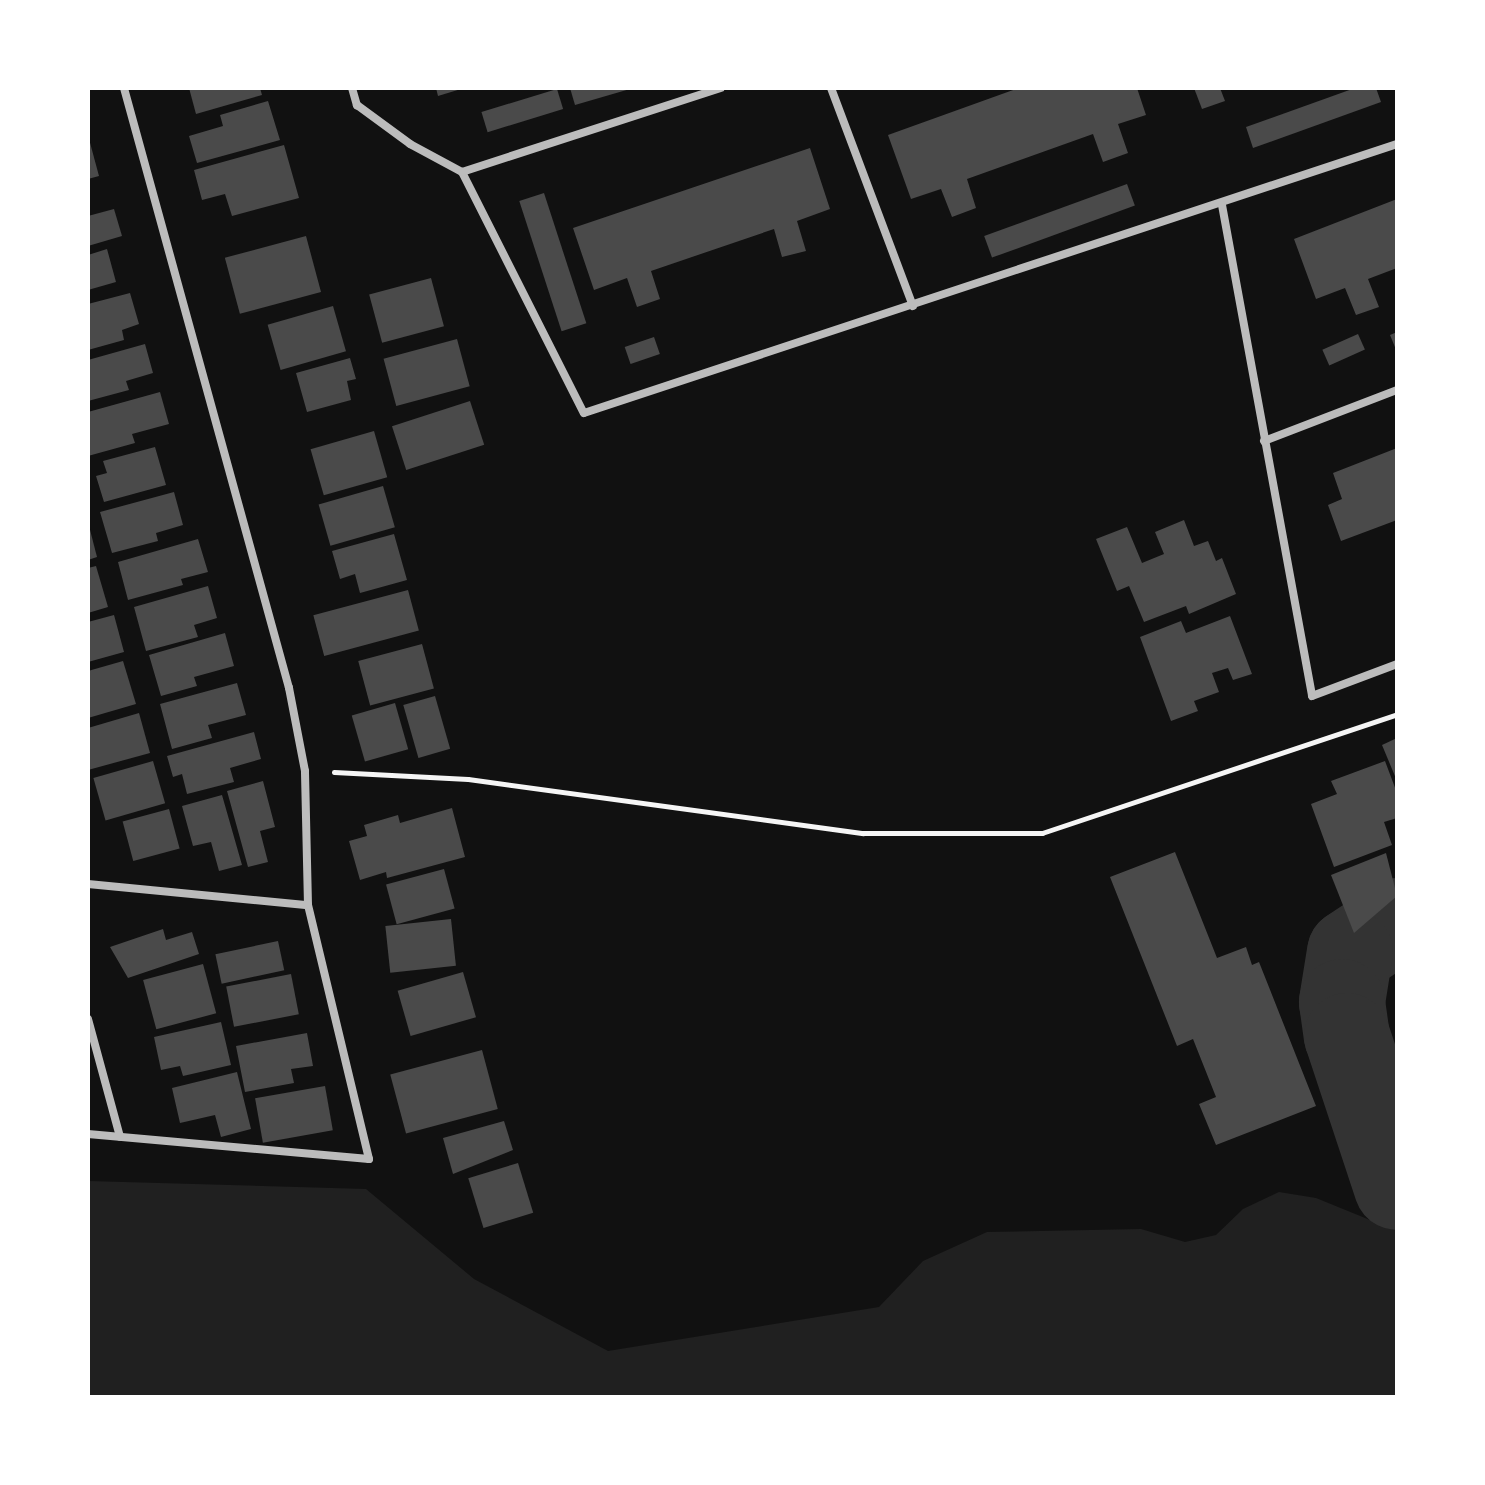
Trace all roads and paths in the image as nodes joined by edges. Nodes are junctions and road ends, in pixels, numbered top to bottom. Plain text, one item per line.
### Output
1 (124, 88) edge
2 (352, 88) edge
3 (721, 88) edge
4 (831, 88) edge
5 (1397, 144) edge
6 (462, 172) junction
7 (1222, 205) junction
8 (913, 306) junction
9 (1397, 390) edge
10 (1264, 441) junction
11 (1397, 664) edge
12 (1397, 714) edge
13 (305, 771) junction
14 (88, 884) edge
15 (308, 905) junction
16 (88, 1019) edge
17 (88, 1134) edge
18 (120, 1137) junction

1 - 13 street
2 - 6 street
3 - 6 street
4 - 8 street
5 - 7 street
6 - 8 street
7 - 8 street
7 - 10 street
9 - 10 street
10 - 11 street
12 - 13 path
13 - 15 street
14 - 15 street
15 - 18 street
16 - 18 street
17 - 18 street

